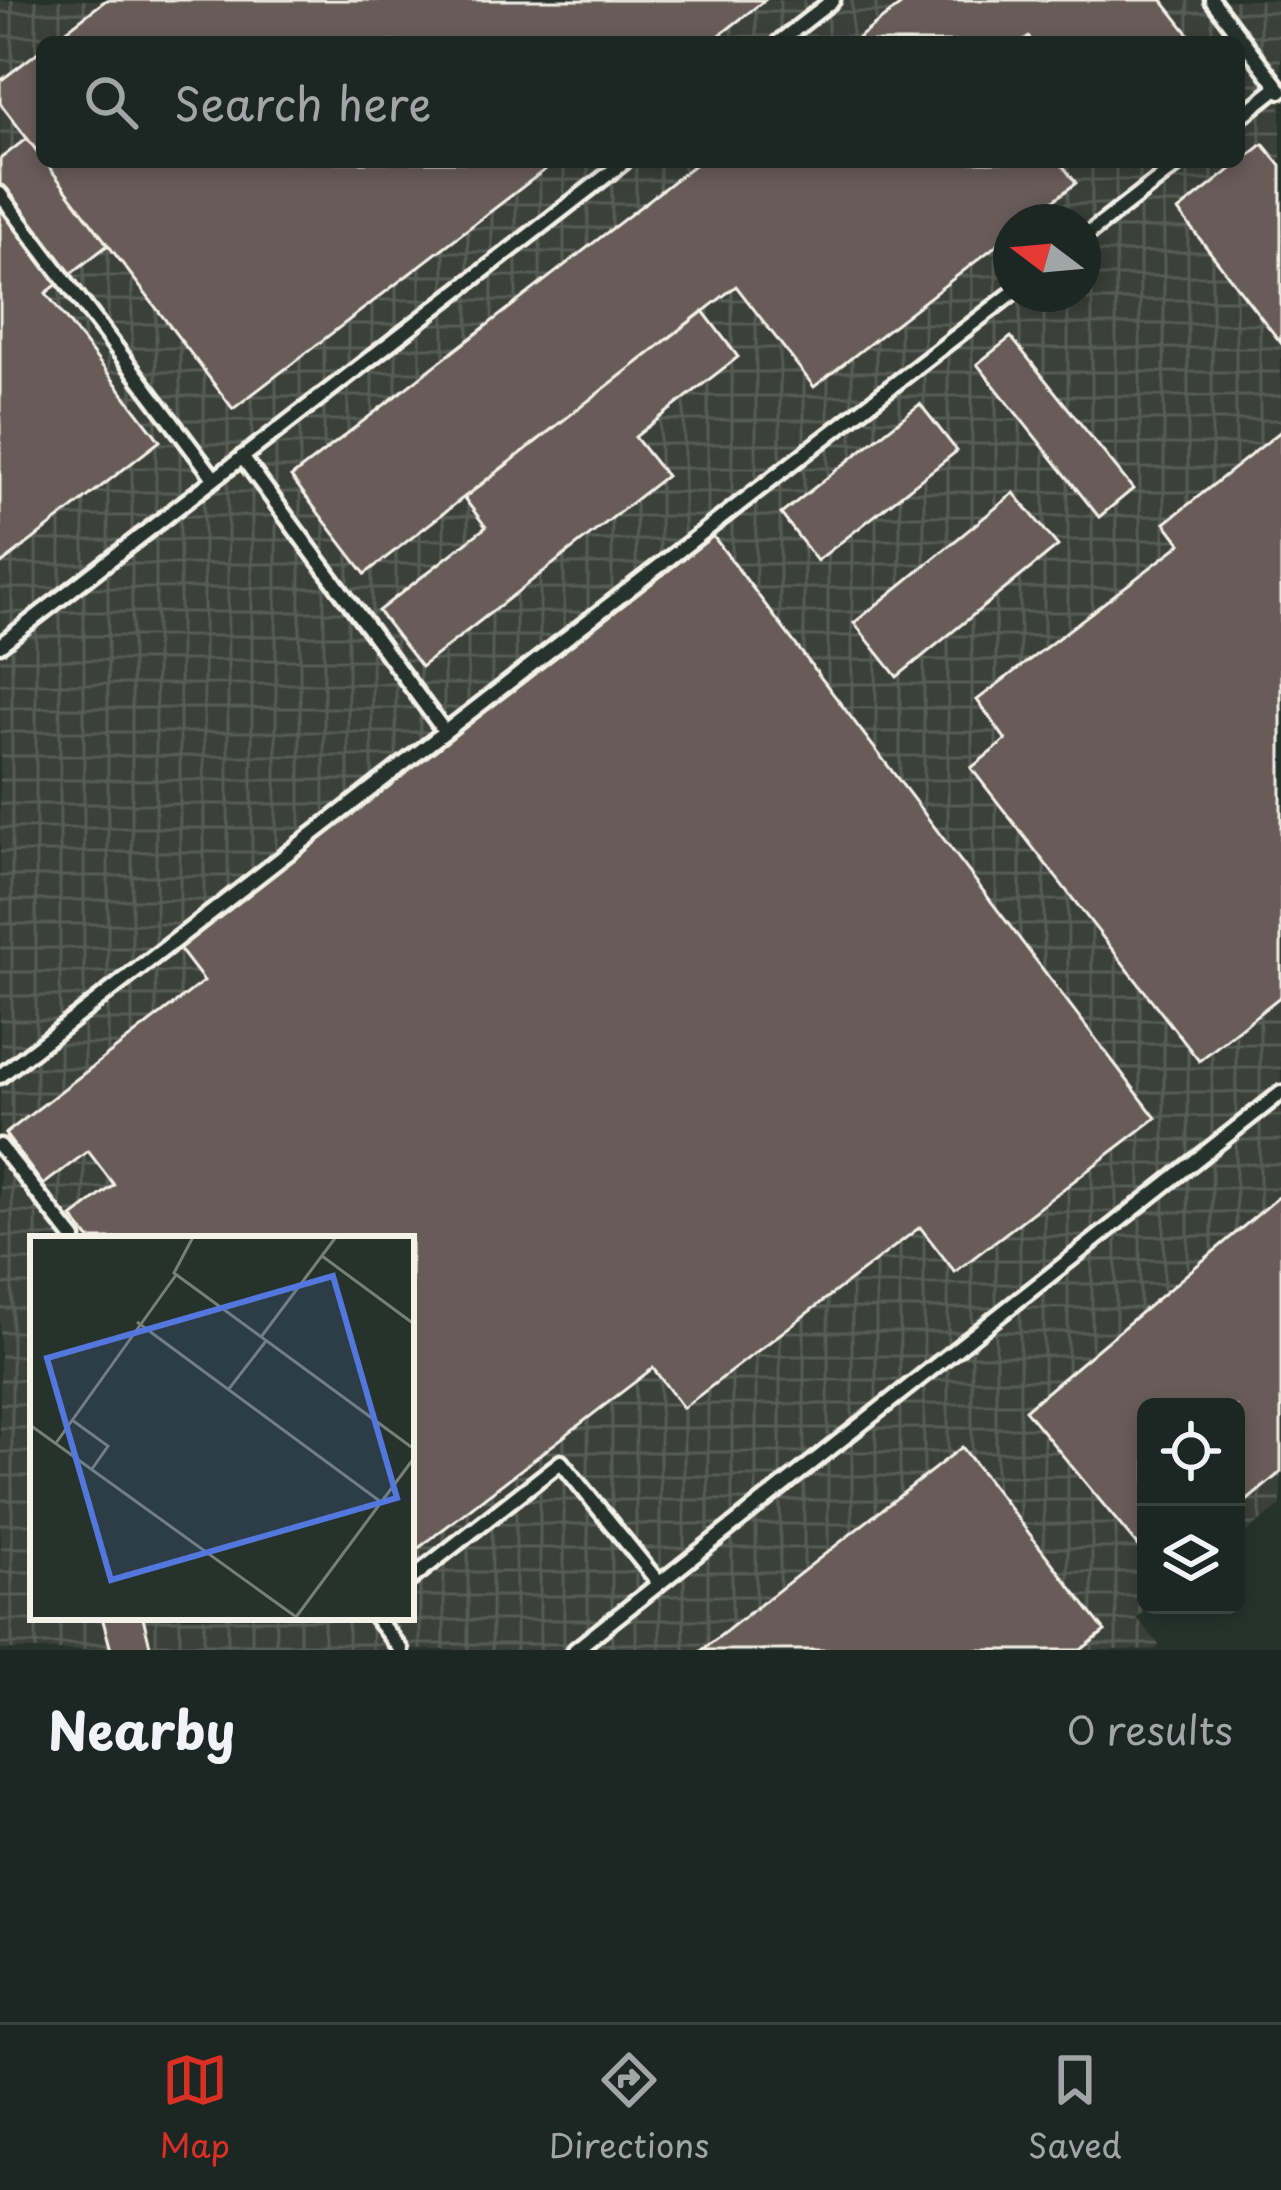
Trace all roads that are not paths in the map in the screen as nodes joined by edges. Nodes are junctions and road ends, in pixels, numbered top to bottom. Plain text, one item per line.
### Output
1 (833, 0) edge
2 (1212, 0) edge
3 (787, 36) edge
4 (1240, 36) edge
5 (1245, 43) edge
6 (1280, 89) edge
7 (1245, 114) edge
8 (616, 168) edge
9 (1173, 168) edge
10 (0, 194) edge
11 (1101, 224) edge
12 (993, 308) edge
13 (242, 457) junction
14 (214, 478) junction
15 (0, 644) edge
16 (445, 732) junction
17 (0, 1076) edge
18 (1281, 1094) edge
19 (0, 1146) edge
20 (72, 1236) edge
21 (414, 1577) edge
22 (659, 1583) junction
23 (377, 1620) edge
24 (401, 1650) edge
25 (575, 1650) edge

1 - 3 lane
2 - 4 lane
5 - 6 lane
6 - 7 lane
8 - 13 lane
9 - 11 lane
10 - 14 lane
12 - 16 lane
13 - 14 lane
13 - 16 lane
14 - 15 lane
16 - 17 lane
18 - 22 lane
19 - 20 lane
21 - 22 lane
22 - 25 lane
23 - 24 lane

